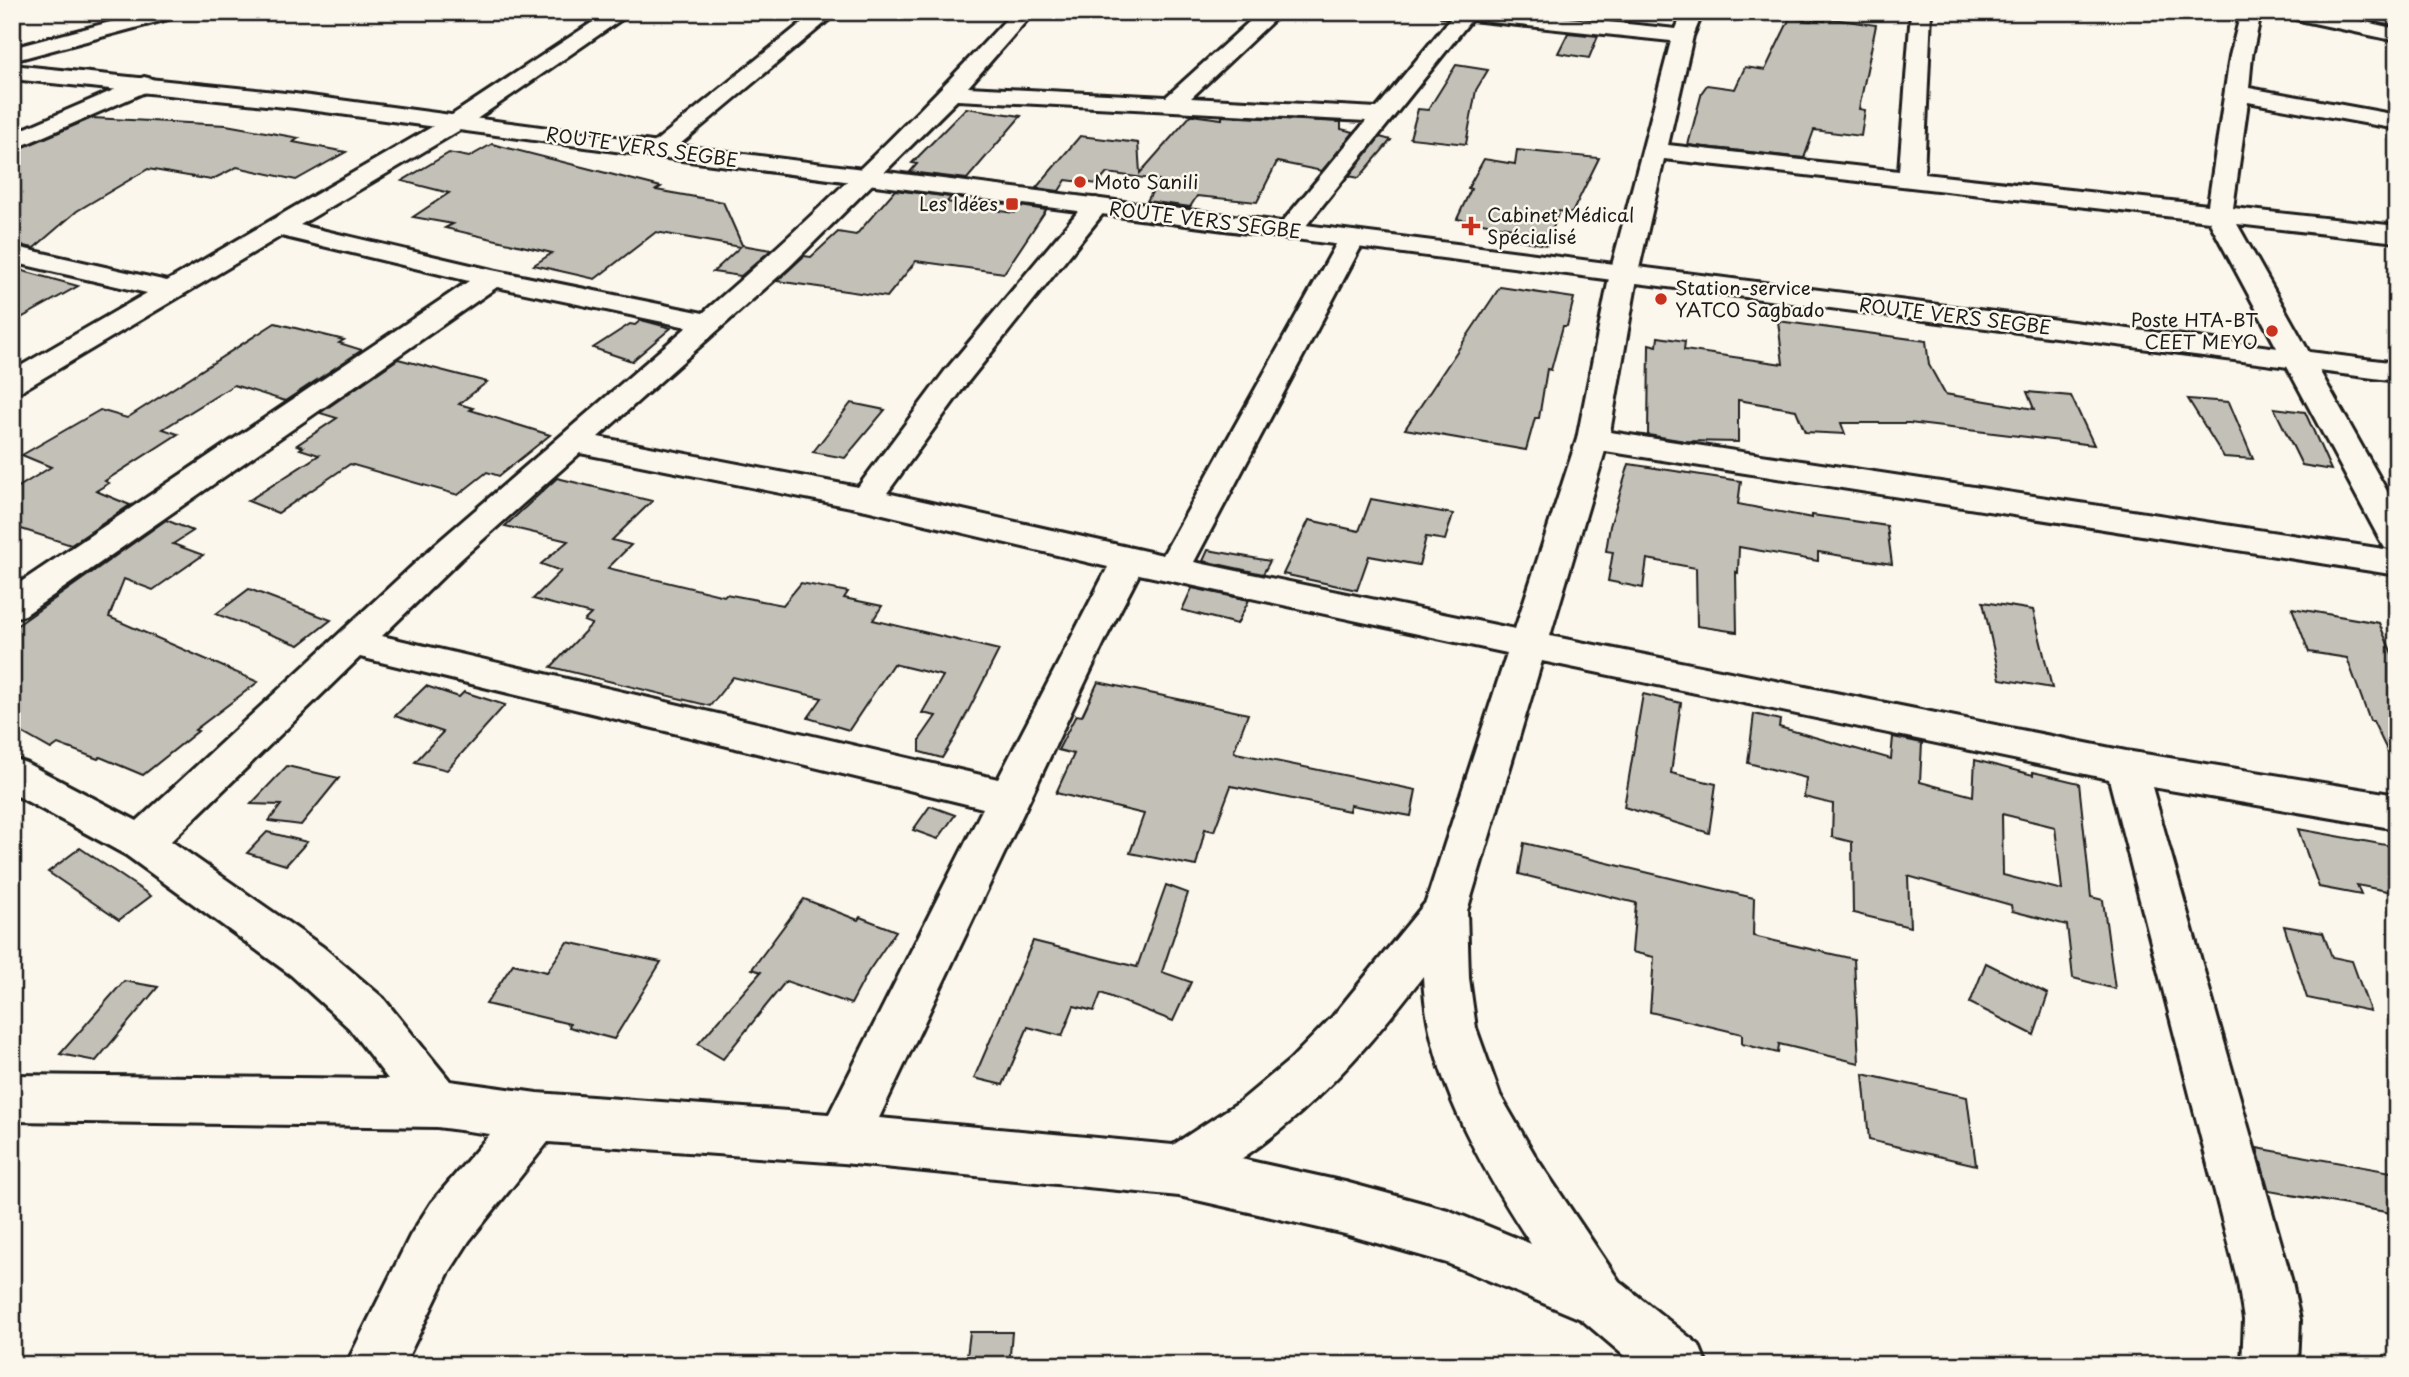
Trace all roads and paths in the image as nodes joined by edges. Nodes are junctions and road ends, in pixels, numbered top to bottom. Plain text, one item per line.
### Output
1 (172, 12) edge
2 (622, 12) edge
3 (828, 12) edge
4 (1024, 12) edge
5 (1272, 12) edge
6 (1921, 12) edge
7 (2251, 12) edge
8 (2290, 12) edge
9 (1461, 13) edge
10 (1688, 24) edge
11 (2397, 35) edge
12 (12, 55) edge
13 (12, 72) edge
14 (144, 84) junction
15 (951, 93) junction
16 (2238, 93) junction
17 (1172, 104) junction
18 (1384, 115) junction
19 (457, 122) junction
20 (2397, 122) edge
21 (12, 143) edge
22 (659, 150) junction
23 (1655, 151) junction
24 (868, 177) junction
25 (1910, 179) junction
26 (1097, 206) junction
27 (2219, 215) junction
28 (279, 228) junction
29 (1288, 231) junction
30 (2397, 234) edge
31 (1352, 239) junction
32 (12, 254) edge
33 (1624, 273) junction
34 (492, 278) junction
35 (174, 290) junction
36 (709, 323) junction
37 (2298, 359) junction
38 (2397, 372) edge
39 (12, 384) edge
40 (1592, 439) junction
41 (573, 442) junction
42 (866, 499) junction
43 (2397, 540) edge
44 (1129, 561) junction
45 (2397, 563) edge
46 (1173, 569) junction
47 (12, 606) edge
48 (353, 642) junction
49 (1528, 643) junction
50 (2126, 767) junction
51 (12, 774) edge
52 (1010, 798) junction
53 (2397, 812) edge
54 (141, 842) junction
55 (1444, 911) junction
56 (12, 1098) edge
57 (437, 1103) junction
58 (537, 1117) junction
59 (843, 1139) junction
60 (1179, 1171) junction
61 (1600, 1300) junction
62 (374, 1365) edge
63 (1679, 1365) edge
64 (2270, 1365) edge

1 - 12 street
2 - 19 street
3 - 22 street
4 - 15 street
5 - 17 street
6 - 25 street
7 - 16 street
8 - 11 street
9 - 10 street
9 - 18 street
10 - 23 street
13 - 14 street, ROUTE VERS SEGBE
14 - 19 street, ROUTE VERS SEGBE
14 - 21 street
15 - 17 street
15 - 24 street
16 - 20 street
16 - 27 street
17 - 18 street
18 - 29 street
19 - 22 street, ROUTE VERS SEGBE
19 - 28 street
22 - 24 street, ROUTE VERS SEGBE
23 - 25 street
23 - 33 street
24 - 26 street, ROUTE VERS SEGBE
24 - 36 street
25 - 27 street
26 - 29 street, ROUTE VERS SEGBE
26 - 42 street
27 - 30 street
27 - 37 street
28 - 34 street
28 - 35 street
29 - 31 street, ROUTE VERS SEGBE
31 - 33 street, ROUTE VERS SEGBE
31 - 46 street
32 - 35 street
33 - 37 street, ROUTE VERS SEGBE
33 - 40 street
34 - 36 street
34 - 47 street
35 - 39 street
36 - 41 street
37 - 38 street, ROUTE VERS SEGBE
37 - 43 street
40 - 45 street
40 - 49 street
41 - 42 street
41 - 48 street
42 - 44 street
44 - 46 street
44 - 52 street
46 - 49 street
48 - 52 street
48 - 54 street
49 - 50 street
49 - 55 street
50 - 53 street
50 - 64 street
51 - 54 street
52 - 59 street
54 - 57 street
55 - 60 street
55 - 61 street
56 - 57 street
57 - 58 street
58 - 59 street
58 - 62 street
59 - 60 street
60 - 61 street
61 - 63 street

